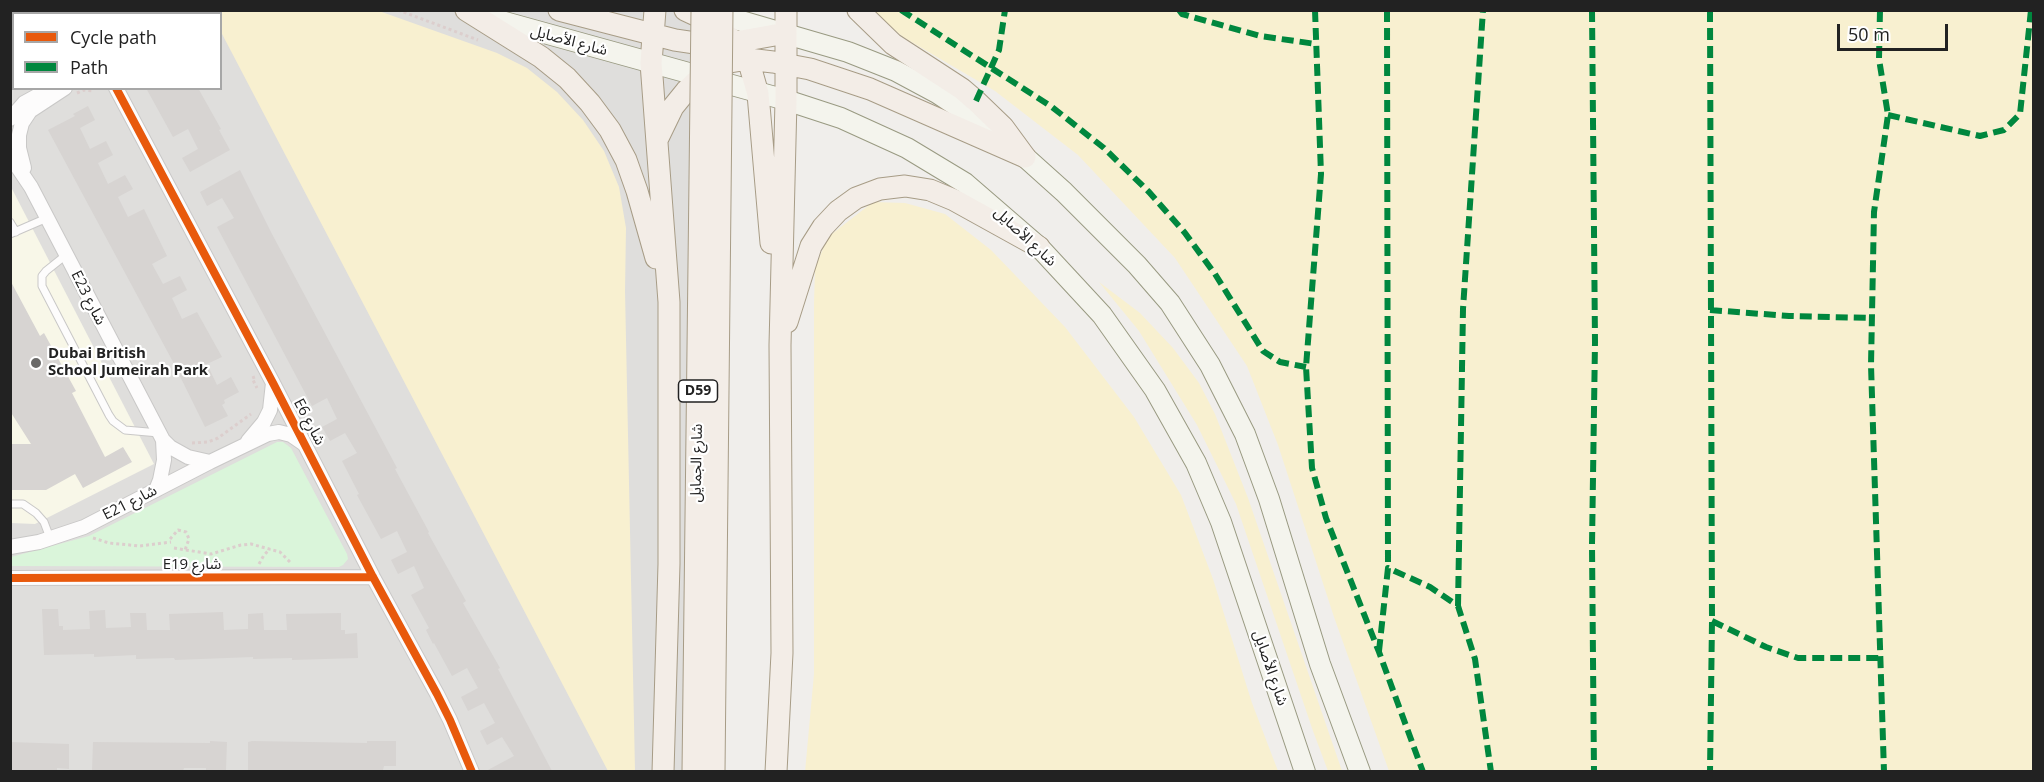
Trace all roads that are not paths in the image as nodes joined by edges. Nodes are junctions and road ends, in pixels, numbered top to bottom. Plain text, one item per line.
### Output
1 (559, 10) edge
2 (655, 10) edge
3 (722, 10) edge
4 (786, 10) edge
5 (858, 10) edge
6 (465, 11) edge
7 (698, 12) edge
8 (10, 30) edge
9 (786, 33) junction
10 (653, 34) junction
11 (12, 42) edge
12 (732, 52) junction
13 (651, 63) junction
14 (786, 64) junction
15 (701, 77) junction
16 (756, 88) junction
17 (47, 90) edge
18 (117, 90) edge
19 (67, 92) edge
20 (786, 100) junction
21 (10, 119) edge
22 (657, 144) junction
23 (10, 156) edge
24 (1025, 157) junction
25 (31, 187) junction
26 (47, 218) junction
27 (10, 222) edge
28 (13, 233) edge
29 (1039, 247) junction
30 (66, 255) junction
31 (669, 302) junction
32 (780, 345) junction
33 (273, 383) junction
34 (161, 437) junction
35 (245, 444) junction
36 (306, 446) junction
37 (210, 462) junction
38 (156, 490) junction
39 (10, 504) edge
40 (50, 538) junction
41 (10, 547) edge
42 (373, 577) junction
43 (10, 578) edge
44 (472, 771) edge
45 (663, 771) edge
46 (693, 771) edge
47 (714, 771) edge
48 (776, 771) edge
49 (1305, 771) edge
50 (1360, 771) edge

1 - 10 main road
2 - 10 main road, D59
3 - 47 main road, شارع الجمايل / D59, bridge
4 - 9 main road
5 - 24 main road
6 - 13 main road, شارع الأصايل
6 - 31 main road
7 - 9 main road
7 - 12 main road
7 - 46 main road, شارع الجمايل / D59, bridge
8 - 11 lane
9 - 12 main road
9 - 14 main road
9 - 24 main road
10 - 12 main road
10 - 13 main road, D59
12 - 14 main road
12 - 15 main road
12 - 16 main road
13 - 15 main road, شارع الأصايل
13 - 22 main road, D59
14 - 20 main road
14 - 24 main road
15 - 16 main road, شارع الأصايل
15 - 22 main road
16 - 20 main road
16 - 32 main road
17 - 21 street
18 - 33 street, E6 شارع
19 - 25 street, E23 شارع
20 - 29 main road, شارع الأصايل
20 - 32 main road
22 - 31 main road, D59
23 - 25 street, E23 شارع
24 - 50 main road
25 - 26 street, E23 شارع
26 - 28 lane
26 - 30 street, E23 شارع
27 - 28 lane
29 - 32 main road
29 - 49 main road, شارع الأصايل
30 - 34 street, E23 شارع
30 - 34 lane
31 - 45 main road, D59
32 - 48 main road
33 - 35 street, E21 شارع
33 - 36 street, E6 شارع
34 - 37 street, E23 شارع
34 - 38 street, E23 شارع
35 - 36 street, E21 شارع
35 - 37 street, E21 شارع
36 - 42 street, E6 شارع
37 - 38 street, E21 شارع
38 - 40 street, E21 شارع
39 - 40 lane
40 - 41 street, E21 شارع
42 - 43 street, E19 شارع
42 - 44 street, E6 شارع

